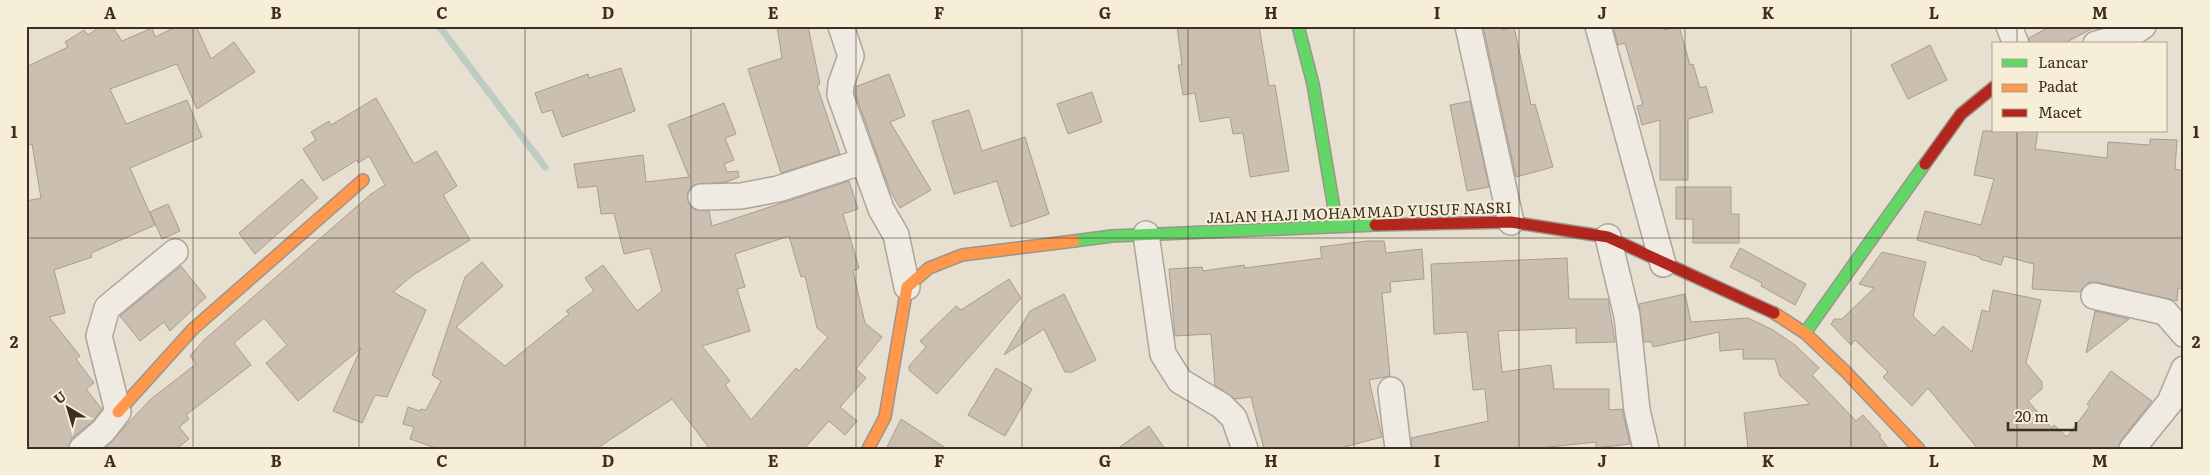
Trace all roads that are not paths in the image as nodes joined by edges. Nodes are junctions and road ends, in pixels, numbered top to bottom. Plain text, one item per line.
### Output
1 (841, 26) edge
2 (1298, 26) edge
3 (1468, 26) edge
4 (1598, 26) edge
5 (2009, 26) edge
6 (2143, 26) edge
7 (2015, 42) edge
8 (2104, 42) edge
9 (1992, 89) edge
10 (864, 161) junction
11 (363, 180) dead end
12 (701, 197) dead end
13 (1511, 222) junction
14 (1337, 226) junction
15 (1146, 234) junction
16 (1608, 237) junction
17 (175, 252) dead end
18 (1663, 264) junction
19 (907, 287) junction
20 (2094, 296) dead end
21 (1804, 333) junction
22 (2184, 334) edge
23 (2184, 369) edge
24 (1391, 390) dead end
25 (118, 412) junction
26 (82, 449) edge
27 (868, 449) edge
28 (1245, 449) edge
29 (1398, 449) edge
30 (1646, 449) edge
31 (1919, 449) edge
32 (2132, 449) edge

1 - 10 street
2 - 14 street
3 - 13 street
4 - 18 street
5 - 7 street
6 - 8 street
9 - 21 street
10 - 12 street
10 - 19 street
11 - 25 street
13 - 14 street, JALAN HAJI MOHAMMAD YUSUF NASRI
13 - 16 street, JALAN HAJI MOHAMMAD YUSUF NASRI
14 - 15 street, JALAN HAJI MOHAMMAD YUSUF NASRI
15 - 19 street, JALAN HAJI MOHAMMAD YUSUF NASRI
15 - 28 street
16 - 18 street, JALAN HAJI MOHAMMAD YUSUF NASRI
16 - 30 street
17 - 25 street
18 - 21 street, JALAN HAJI MOHAMMAD YUSUF NASRI
19 - 27 street
20 - 22 street
21 - 31 street, JALAN HAJI MOHAMMAD YUSUF NASRI
23 - 32 street
24 - 29 street
25 - 26 street

